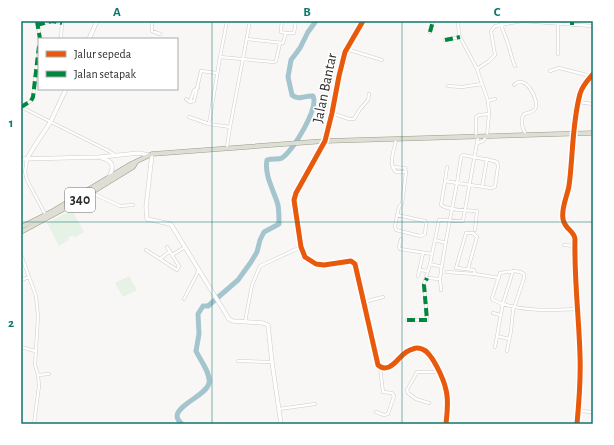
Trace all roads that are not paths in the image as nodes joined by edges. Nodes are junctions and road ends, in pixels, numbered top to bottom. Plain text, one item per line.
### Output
1 (37, 21) edge
2 (97, 21) edge
3 (152, 21) edge
4 (228, 21) edge
5 (250, 21) edge
6 (282, 21) edge
7 (296, 21) edge
8 (363, 21) edge
9 (433, 21) edge
10 (458, 21) edge
11 (572, 21) edge
12 (62, 22) edge
13 (501, 24) junction
14 (558, 24) junction
15 (37, 25) junction
16 (572, 25) junction
17 (593, 26) edge
18 (430, 32) dead end
19 (286, 33) junction
20 (160, 34) dead end
21 (460, 37) junction
22 (40, 38) edge
23 (61, 38) edge
24 (89, 38) edge
25 (247, 39) junction
26 (445, 40) dead end
27 (280, 43) junction
28 (346, 49) junction
29 (38, 53) edge
30 (558, 54) dead end
31 (220, 57) junction
32 (242, 59) junction
33 (382, 60) dead end
34 (515, 66) dead end
35 (476, 70) junction
36 (550, 71) dead end
37 (217, 73) junction
38 (592, 75) edge
39 (482, 84) junction
40 (514, 85) dead end
41 (448, 86) dead end
42 (66, 90) edge
43 (370, 94) dead end
44 (186, 99) dead end
45 (495, 99) dead end
46 (488, 101) junction
47 (578, 102) junction
48 (593, 104) edge
49 (332, 113) junction
50 (489, 114) junction
51 (189, 117) dead end
52 (50, 121) junction
53 (209, 124) junction
54 (230, 127) junction
55 (574, 133) junction
56 (593, 133) edge
57 (526, 135) junction
58 (487, 136) junction
59 (477, 137) junction
60 (396, 139) junction
61 (325, 141) junction
62 (477, 143) junction
63 (227, 147) junction
64 (150, 154) junction
65 (115, 155) junction
66 (100, 157) junction
67 (474, 157) junction
68 (21, 159) edge
69 (27, 159) junction
70 (487, 159) junction
71 (135, 164) junction
72 (393, 167) junction
73 (447, 167) dead end
74 (406, 172) junction
75 (109, 178) junction
76 (445, 181) junction
77 (457, 183) junction
78 (469, 185) junction
79 (482, 187) junction
80 (92, 193) junction
81 (70, 204) junction
82 (133, 205) dead end
83 (452, 208) junction
84 (465, 210) junction
85 (45, 215) junction
86 (397, 215) junction
87 (451, 220) junction
88 (21, 228) edge
89 (475, 230) dead end
90 (21, 232) edge
91 (401, 239) dead end
92 (435, 240) junction
93 (446, 243) junction
94 (564, 245) dead end
95 (575, 246) junction
96 (167, 247) dead end
97 (185, 247) junction
98 (301, 247) junction
99 (146, 250) dead end
100 (170, 251) junction
101 (423, 253) junction
102 (432, 254) junction
103 (21, 255) edge
104 (172, 255) junction
105 (160, 259) junction
106 (176, 262) junction
107 (430, 264) junction
108 (171, 266) junction
109 (442, 267) junction
110 (468, 269) junction
111 (199, 270) junction
112 (419, 270) junction
113 (428, 271) junction
114 (513, 271) junction
115 (447, 272) dead end
116 (475, 274) junction
117 (418, 276) dead end
118 (29, 277) junction
119 (427, 278) junction
120 (499, 278) junction
121 (440, 279) junction
122 (21, 280) edge
123 (441, 290) dead end
124 (383, 297) dead end
125 (184, 299) dead end
126 (364, 302) junction
127 (503, 304) junction
128 (515, 307) junction
129 (577, 309) junction
130 (493, 313) dead end
131 (500, 315) junction
132 (407, 320) dead end
133 (245, 322) junction
134 (497, 336) junction
135 (509, 339) junction
136 (21, 347) edge
137 (495, 347) dead end
138 (507, 350) dead end
139 (35, 351) junction
140 (238, 361) dead end
141 (272, 362) junction
142 (380, 367) junction
143 (439, 372) junction
144 (49, 374) dead end
145 (38, 375) junction
146 (429, 403) dead end
147 (315, 404) dead end
148 (278, 410) junction
149 (579, 411) junction
150 (376, 412) dead end
151 (593, 412) edge
152 (34, 424) edge
153 (281, 424) edge
154 (446, 424) edge
155 (577, 424) edge

1 - 15 street
2 - 24 street
3 - 20 street
4 - 31 street
5 - 25 street
6 - 19 street
7 - 19 street
8 - 28 street, Jalan Bantar
9 - 18 street
10 - 21 street
11 - 16 street
12 - 15 street
12 - 23 street
13 - 14 street
13 - 34 street
13 - 35 street
14 - 16 street
14 - 30 street
15 - 22 street
16 - 17 street
19 - 27 street
21 - 26 street
21 - 35 street
25 - 27 street
25 - 32 street
27 - 32 street
28 - 33 street
28 - 49 street, Jalan Bantar
29 - 52 street
31 - 32 street
31 - 37 street
32 - 54 street
35 - 39 street
36 - 38 street
37 - 44 street
37 - 53 street
38 - 47 street
39 - 41 street
39 - 46 street
40 - 57 street
42 - 52 street
43 - 49 street
45 - 46 street
46 - 50 street
47 - 48 street
47 - 55 street
49 - 61 street, Jalan Bantar
50 - 58 street
50 - 59 street
51 - 53 street
52 - 65 street
52 - 69 street
53 - 54 street
54 - 63 street
55 - 56 main road
55 - 57 main road
55 - 95 street
57 - 58 main road
58 - 59 main road
58 - 62 street
59 - 60 main road
59 - 62 street
60 - 61 main road
60 - 72 street
61 - 63 main road
61 - 98 street, Jalan Bantar
62 - 67 street
63 - 64 main road
64 - 65 street
64 - 71 main road
64 - 97 street
65 - 66 street
66 - 69 street
66 - 75 street
67 - 70 street
67 - 77 street
67 - 78 street
68 - 69 street
69 - 85 street
70 - 79 street
70 - 79 street
71 - 75 main road, 340
71 - 80 main road, 340
72 - 74 street
72 - 74 street
73 - 76 street
74 - 86 street
75 - 81 main road, 340
76 - 77 street
76 - 83 street
77 - 78 street
77 - 83 street
78 - 79 street
78 - 84 street
80 - 81 main road, 340
80 - 82 street
81 - 85 main road, 340
81 - 90 main road, 340
83 - 84 street
83 - 87 street
84 - 87 street
84 - 89 street
85 - 88 main road, 340
86 - 86 street
87 - 92 street
87 - 93 street
91 - 101 street
92 - 93 street
92 - 102 street
93 - 109 street
94 - 95 street
95 - 129 street
96 - 100 street
97 - 104 street
97 - 111 street
98 - 126 street
98 - 133 street
99 - 105 street
100 - 104 street
100 - 105 street
101 - 102 street
101 - 112 street
102 - 107 street
103 - 118 street
104 - 106 street
105 - 108 street
106 - 108 street
106 - 108 street
107 - 109 street
107 - 113 street
109 - 121 street
110 - 110 street
110 - 116 street
111 - 125 street
111 - 133 street
112 - 113 street
112 - 117 street
113 - 119 street
114 - 120 street
114 - 127 street
114 - 128 street
115 - 116 street
116 - 120 street
118 - 122 street
118 - 139 street
119 - 121 street
119 - 132 street
120 - 127 street
121 - 123 street
124 - 126 street
126 - 142 street
127 - 128 street
127 - 131 street
128 - 129 street
128 - 135 street
129 - 149 street
130 - 131 street
131 - 134 street
133 - 141 street
134 - 135 street
134 - 137 street
135 - 138 street
136 - 139 street
139 - 145 street
140 - 141 street
141 - 148 street
142 - 143 street
142 - 150 street
143 - 146 street
143 - 154 street
144 - 145 street
145 - 152 street
147 - 148 street
148 - 153 street
149 - 151 street
149 - 155 street

